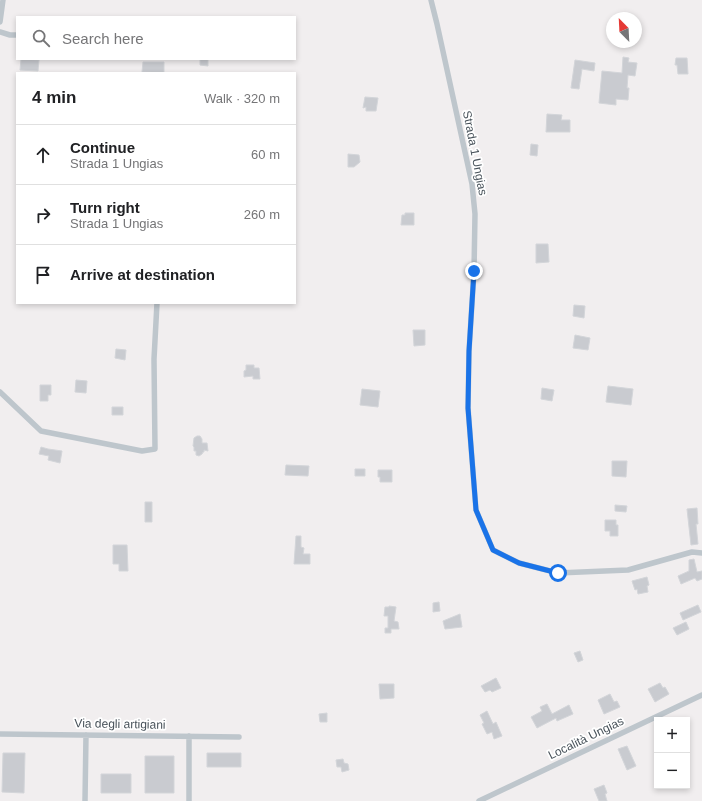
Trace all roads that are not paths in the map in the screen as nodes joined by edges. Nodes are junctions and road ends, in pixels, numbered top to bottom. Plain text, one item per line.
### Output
1 (3, 0) edge
2 (431, 0) edge
3 (0, 22) edge
4 (0, 32) edge
5 (16, 35) edge
6 (156, 304) edge
7 (0, 392) edge
8 (702, 553) edge
9 (702, 695) edge
10 (0, 734) edge
11 (86, 735) junction
12 (189, 736) junction
13 (239, 737) dead end
14 (85, 801) edge
15 (189, 801) edge
16 (479, 801) edge

1 - 3 street
2 - 8 street, Strada 1 Ungias
4 - 5 street
6 - 7 street
9 - 16 street, Località Ungias
10 - 11 street, Via degli artigiani
11 - 12 street, Via degli artigiani
11 - 14 street
12 - 13 street, Via degli artigiani
12 - 15 street

